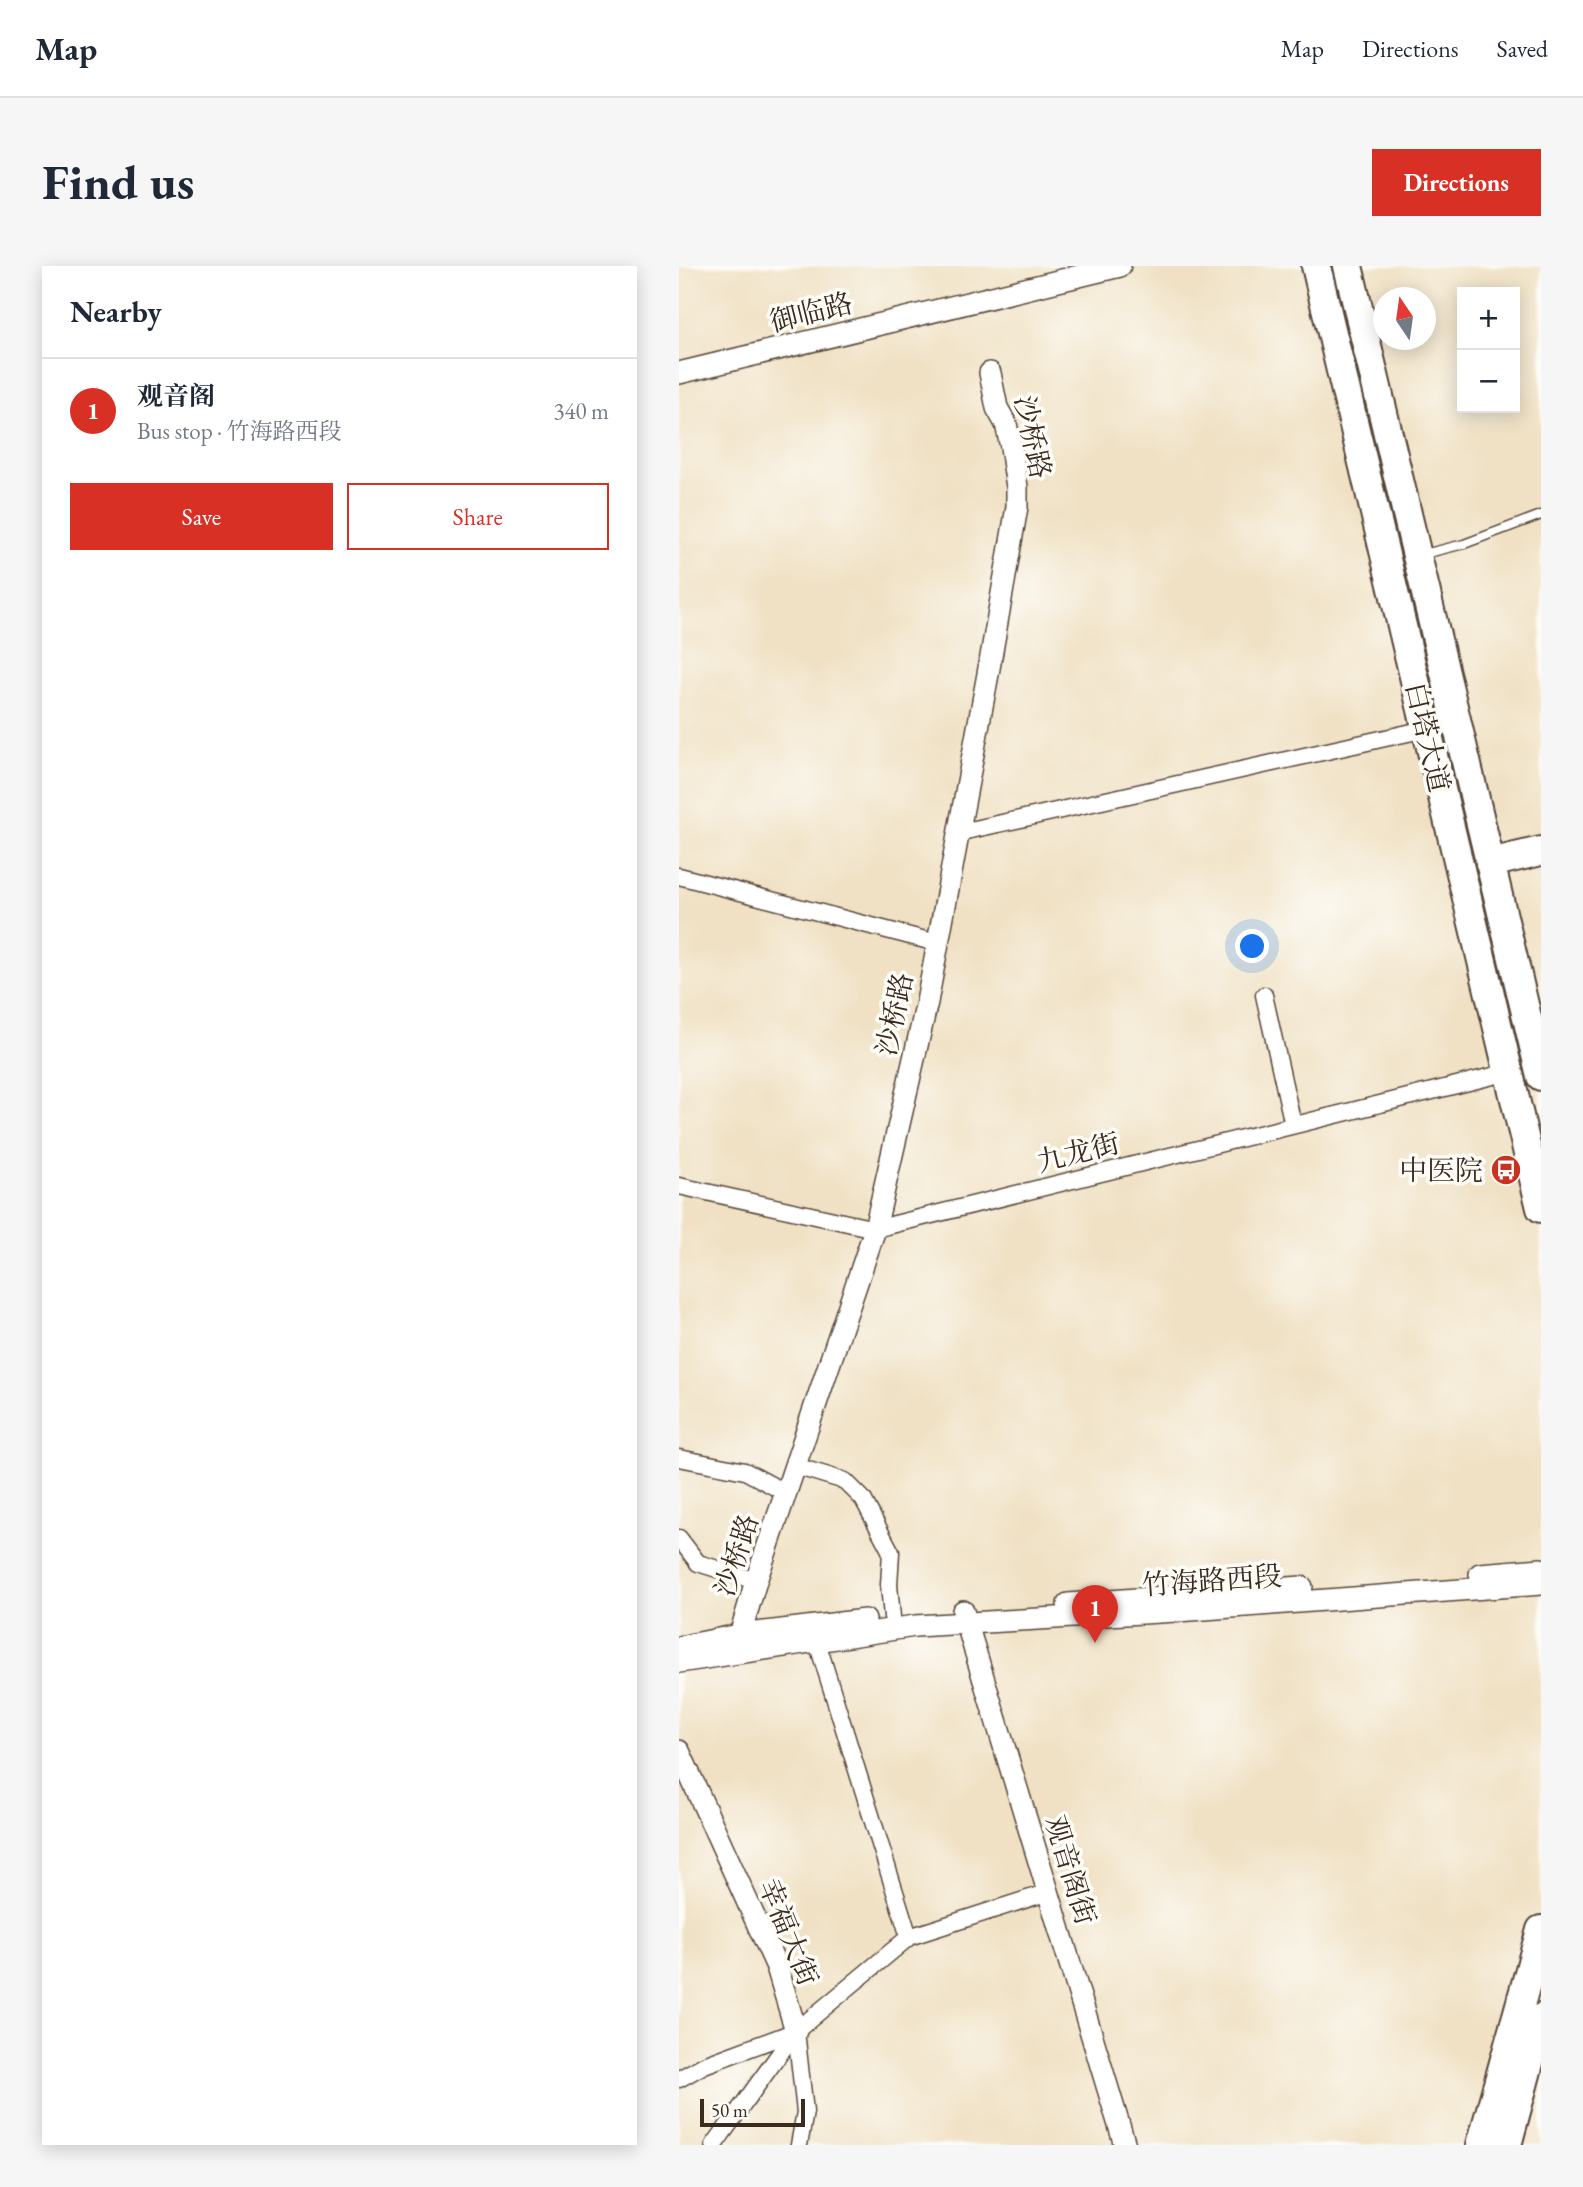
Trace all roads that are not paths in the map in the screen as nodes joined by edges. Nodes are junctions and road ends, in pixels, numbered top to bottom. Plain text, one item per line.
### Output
1 (1120, 266) edge
2 (1316, 266) edge
3 (1348, 266) edge
4 (679, 373) edge
5 (990, 373) dead end
6 (1541, 515) edge
7 (1417, 556) junction
8 (1426, 729) junction
9 (957, 833) junction
10 (1541, 851) edge
11 (1541, 870) edge
12 (1492, 872) junction
13 (679, 876) edge
14 (937, 943) junction
15 (1264, 995) dead end
16 (1509, 1072) junction
17 (1541, 1076) edge
18 (1293, 1125) junction
19 (679, 1186) edge
20 (1541, 1208) edge
21 (875, 1229) junction
22 (679, 1458) edge
23 (795, 1466) junction
24 (786, 1493) junction
25 (679, 1538) edge
26 (1541, 1569) edge
27 (756, 1581) junction
28 (1541, 1584) edge
29 (892, 1617) junction
30 (965, 1618) junction
31 (817, 1642) junction
32 (737, 1644) junction
33 (682, 1655) edge
34 (679, 1751) edge
35 (1049, 1892) junction
36 (1541, 1930) edge
37 (909, 1937) junction
38 (1541, 2018) edge
39 (796, 2031) junction
40 (679, 2079) edge
41 (713, 2145) edge
42 (799, 2145) edge
43 (1125, 2145) edge
44 (1481, 2145) edge
45 (1507, 2145) edge

1 - 4 street, 御临路
2 - 8 highway, 白塔大道
3 - 7 highway, 白塔大道
5 - 9 street, 沙桥路
6 - 7 lane
7 - 12 highway, 白塔大道
8 - 9 street
8 - 16 highway, 白塔大道
9 - 14 street, 沙桥路
10 - 12 highway
11 - 12 highway
12 - 17 highway, 白塔大道
13 - 14 street
14 - 21 street, 沙桥路
15 - 18 street
16 - 18 street, 九龙街
16 - 20 highway, 白塔大道
18 - 21 street, 九龙街
19 - 21 street
21 - 23 street, 沙桥路
22 - 24 street
23 - 24 street, 沙桥路
23 - 29 street
24 - 27 street, 沙桥路
25 - 27 street
26 - 30 street, 竹海路西段
27 - 32 street, 沙桥路
28 - 30 street, 竹海路西段
29 - 30 street, 竹海路西段
29 - 32 street, 竹海路西段
30 - 31 street, 竹海路西段
30 - 35 street, 观音阁街
31 - 32 street, 竹海路西段
31 - 37 street
32 - 33 street, 竹海路西段
34 - 39 street, 幸福大街
35 - 37 street
35 - 43 street, 观音阁街
36 - 44 highway
37 - 39 street
38 - 45 highway
39 - 40 street
39 - 41 street
39 - 42 street, 幸福大街

